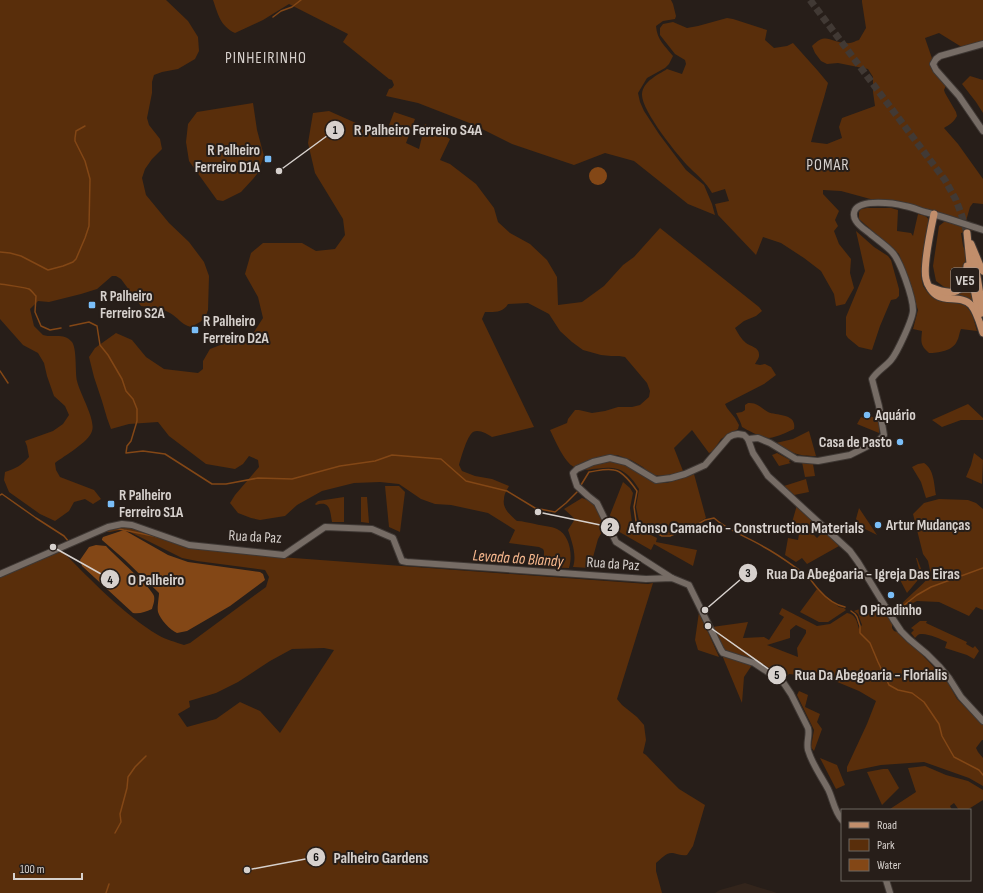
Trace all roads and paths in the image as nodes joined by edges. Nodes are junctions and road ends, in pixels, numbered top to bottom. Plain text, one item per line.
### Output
1 (983, 44) edge
2 (983, 131) edge
3 (934, 214) junction
4 (983, 230) edge
5 (968, 236) junction
6 (983, 271) edge
7 (929, 287) junction
8 (983, 313) edge
9 (983, 329) edge
10 (983, 333) edge
11 (748, 439) junction
12 (0, 574) edge
13 (672, 578) junction
14 (983, 721) edge
15 (841, 819) edge
16 (886, 881) edge
17 (890, 893) edge

1 - 2 street
3 - 4 street
3 - 7 main road, VE5
3 - 11 street
5 - 6 main road, VE5
5 - 7 main road, VE5
5 - 8 main road, VE5
5 - 9 main road, VE5
7 - 10 main road, VE5
11 - 13 street
11 - 14 street
12 - 13 street, Rua da Paz
13 - 15 street, Rua da Paz
16 - 17 street

